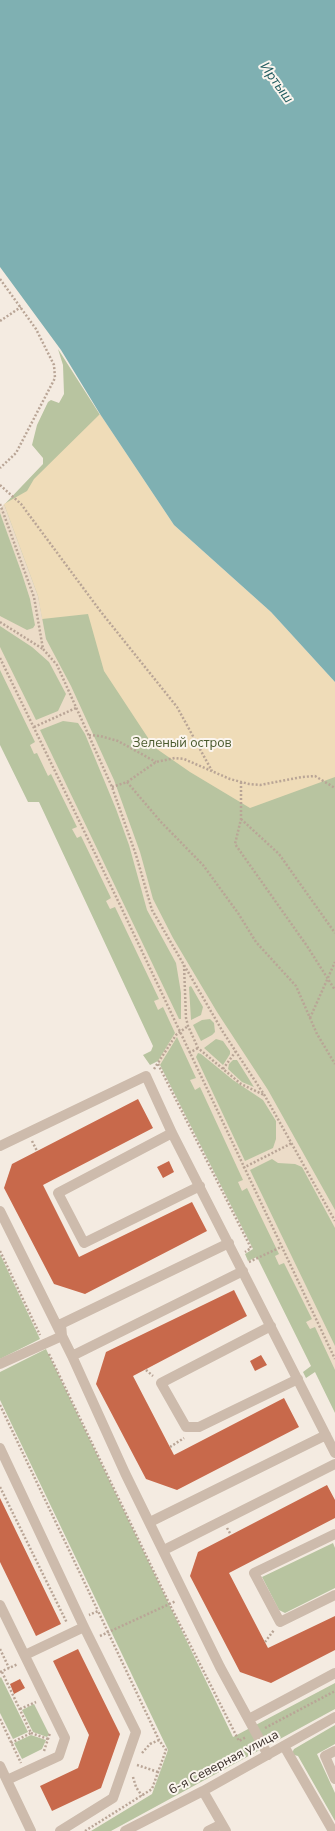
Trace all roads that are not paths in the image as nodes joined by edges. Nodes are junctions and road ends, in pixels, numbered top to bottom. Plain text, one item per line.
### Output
1 (172, 1133) junction
2 (0, 1146) edge
3 (200, 1186) junction
4 (0, 1211) edge
5 (229, 1243) junction
6 (243, 1271) junction
7 (271, 1326) junction
8 (62, 1336) junction
9 (72, 1356) junction
10 (0, 1364) edge
11 (298, 1379) junction
12 (326, 1435) junction
13 (0, 1448) edge
14 (335, 1452) edge
15 (335, 1464) edge
16 (150, 1522) junction
17 (335, 1534) edge
18 (164, 1550) junction
19 (335, 1596) edge
20 (0, 1605) edge
21 (84, 1627) junction
22 (22, 1659) junction
23 (335, 1673) edge
24 (335, 1717) edge
25 (248, 1719) junction
26 (284, 1746) junction
27 (335, 1751) edge
28 (268, 1755) junction
29 (0, 1766) edge
30 (335, 1779) edge
31 (7, 1780) junction
32 (203, 1791) junction
33 (224, 1828) edge
34 (31, 1831) edge
35 (60, 1831) edge
36 (125, 1831) edge
37 (208, 1831) edge
38 (333, 1831) edge

1 - 2 street
1 - 3 street
1 - 3 street
3 - 5 street
4 - 8 street
5 - 6 street
5 - 8 street
6 - 7 street
6 - 9 street
7 - 11 street
7 - 11 street
8 - 9 street
8 - 10 street
9 - 16 street
11 - 12 street
12 - 14 street
12 - 16 street
13 - 21 street
15 - 18 street
16 - 18 street
17 - 19 street
18 - 25 street
20 - 22 street
21 - 22 street
21 - 35 street
22 - 31 street
23 - 25 street
24 - 26 street, 6-я Северная улица
25 - 28 street
26 - 28 street, 6-я Северная улица
26 - 38 street
27 - 30 street
28 - 32 street, 6-я Северная улица
29 - 31 street
31 - 34 street
32 - 33 street
32 - 36 street, 6-я Северная улица
33 - 37 street

